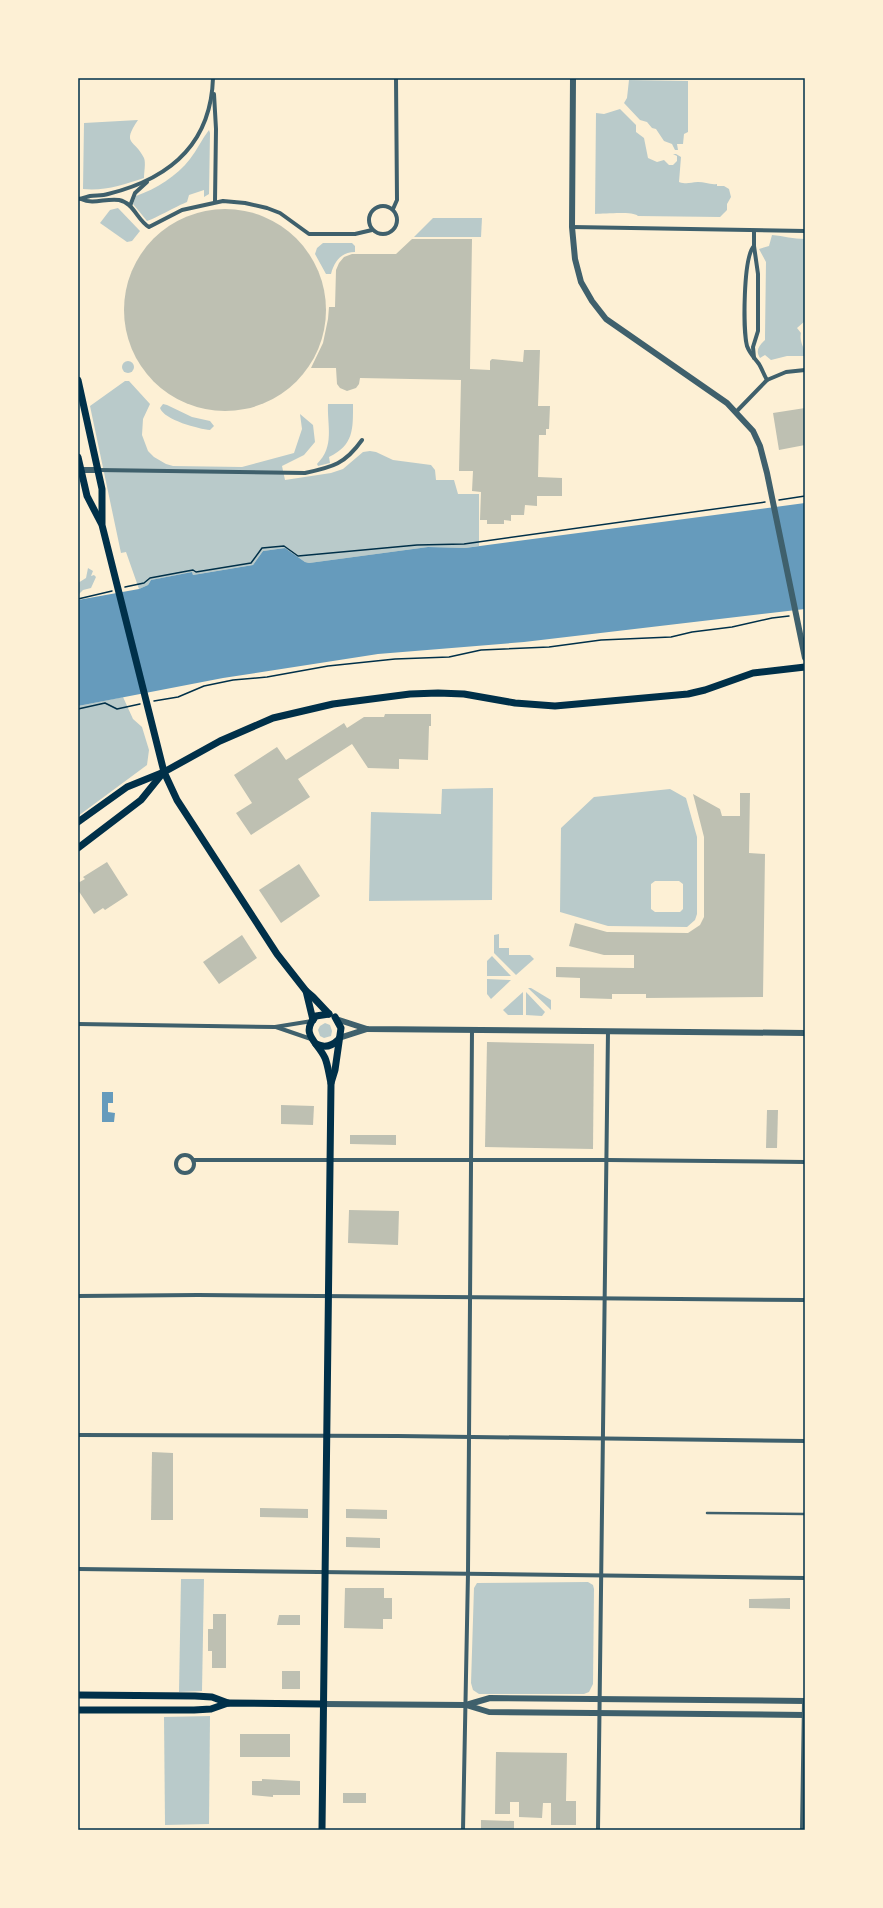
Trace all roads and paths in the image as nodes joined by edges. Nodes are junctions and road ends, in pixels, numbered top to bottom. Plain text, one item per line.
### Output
1 (396, 78) edge
2 (573, 78) edge
3 (213, 79) edge
4 (150, 179) junction
5 (80, 198) edge
6 (215, 201) junction
7 (130, 206) junction
8 (393, 209) junction
9 (572, 227) junction
10 (372, 230) junction
11 (754, 231) junction
12 (805, 232) edge
13 (754, 246) junction
14 (754, 358) junction
15 (805, 370) edge
16 (78, 380) edge
17 (767, 380) junction
18 (736, 412) junction
19 (362, 440) dead end
20 (78, 457) edge
21 (80, 470) edge
22 (98, 470) junction
23 (805, 496) edge
24 (774, 500) dead end
25 (767, 502) dead end
26 (102, 525) junction
27 (122, 588) dead end
28 (115, 590) dead end
29 (78, 599) edge
30 (792, 615) dead end
31 (805, 658) edge
32 (805, 667) edge
33 (147, 703) dead end
34 (140, 704) dead end
35 (78, 709) edge
36 (164, 772) junction
37 (78, 822) edge
38 (78, 848) edge
39 (306, 991) junction
40 (333, 1017) junction
41 (312, 1020) junction
42 (78, 1024) edge
43 (275, 1027) junction
44 (367, 1029) junction
45 (472, 1030) junction
46 (608, 1031) junction
47 (805, 1033) edge
48 (339, 1039) junction
49 (313, 1041) junction
50 (331, 1083) junction
51 (194, 1160) junction
52 (331, 1160) junction
53 (608, 1160) junction
54 (471, 1161) junction
55 (805, 1162) edge
56 (78, 1296) edge
57 (330, 1296) junction
58 (470, 1296) junction
59 (606, 1297) junction
60 (805, 1300) edge
61 (78, 1435) edge
62 (328, 1435) junction
63 (469, 1436) junction
64 (604, 1438) junction
65 (805, 1441) edge
66 (707, 1513) dead end
67 (805, 1514) edge
68 (78, 1569) edge
69 (325, 1572) junction
70 (468, 1573) junction
71 (602, 1575) junction
72 (805, 1578) edge
73 (78, 1695) edge
74 (600, 1699) junction
75 (805, 1701) edge
76 (228, 1703) junction
77 (324, 1704) junction
78 (466, 1705) junction
79 (78, 1710) edge
80 (600, 1714) junction
81 (805, 1715) edge
82 (322, 1830) edge
83 (463, 1830) edge
84 (598, 1830) edge
85 (803, 1830) edge

1 - 8 street
2 - 9 street
3 - 4 street
3 - 6 street
4 - 5 street
4 - 7 street
5 - 7 street
6 - 7 street
6 - 10 street
8 - 10 street
8 - 10 street
9 - 11 street
9 - 18 street
11 - 12 street
11 - 13 street
13 - 14 street
13 - 14 street
14 - 17 street
15 - 17 street
16 - 22 main road
17 - 18 street
18 - 31 street
19 - 22 street
20 - 21 main road
21 - 22 street
21 - 26 main road
22 - 26 main road
23 - 24 path
25 - 27 path
26 - 36 main road
28 - 29 path
30 - 33 path
32 - 36 main road
34 - 35 path
36 - 37 main road
36 - 38 main road
36 - 39 main road
39 - 40 main road
39 - 41 main road
40 - 41 main road
40 - 44 street
40 - 48 main road
41 - 43 street
41 - 49 main road
42 - 43 street
43 - 49 street
44 - 45 street
44 - 48 street
45 - 46 street
45 - 54 street
46 - 47 street
46 - 53 street
48 - 49 main road
48 - 50 main road
49 - 50 main road
50 - 52 main road
51 - 51 street
51 - 52 street
52 - 54 street
52 - 57 main road
53 - 54 street
53 - 55 street
53 - 59 street
54 - 58 street
56 - 57 street
57 - 58 street
57 - 62 main road
58 - 59 street
58 - 63 street
59 - 60 street
59 - 64 street
61 - 62 street
62 - 63 street
62 - 69 main road
63 - 64 street
63 - 70 street
64 - 65 street
64 - 71 street
66 - 67 lane
68 - 69 street
69 - 70 street
69 - 77 main road
70 - 71 street
70 - 78 street
71 - 72 street
71 - 74 street
73 - 76 main road
74 - 75 street
74 - 78 street
74 - 80 street
75 - 81 street
76 - 77 main road
76 - 79 main road
77 - 78 street
77 - 82 main road
78 - 80 street
78 - 83 street
80 - 81 street
80 - 84 street
81 - 85 street

